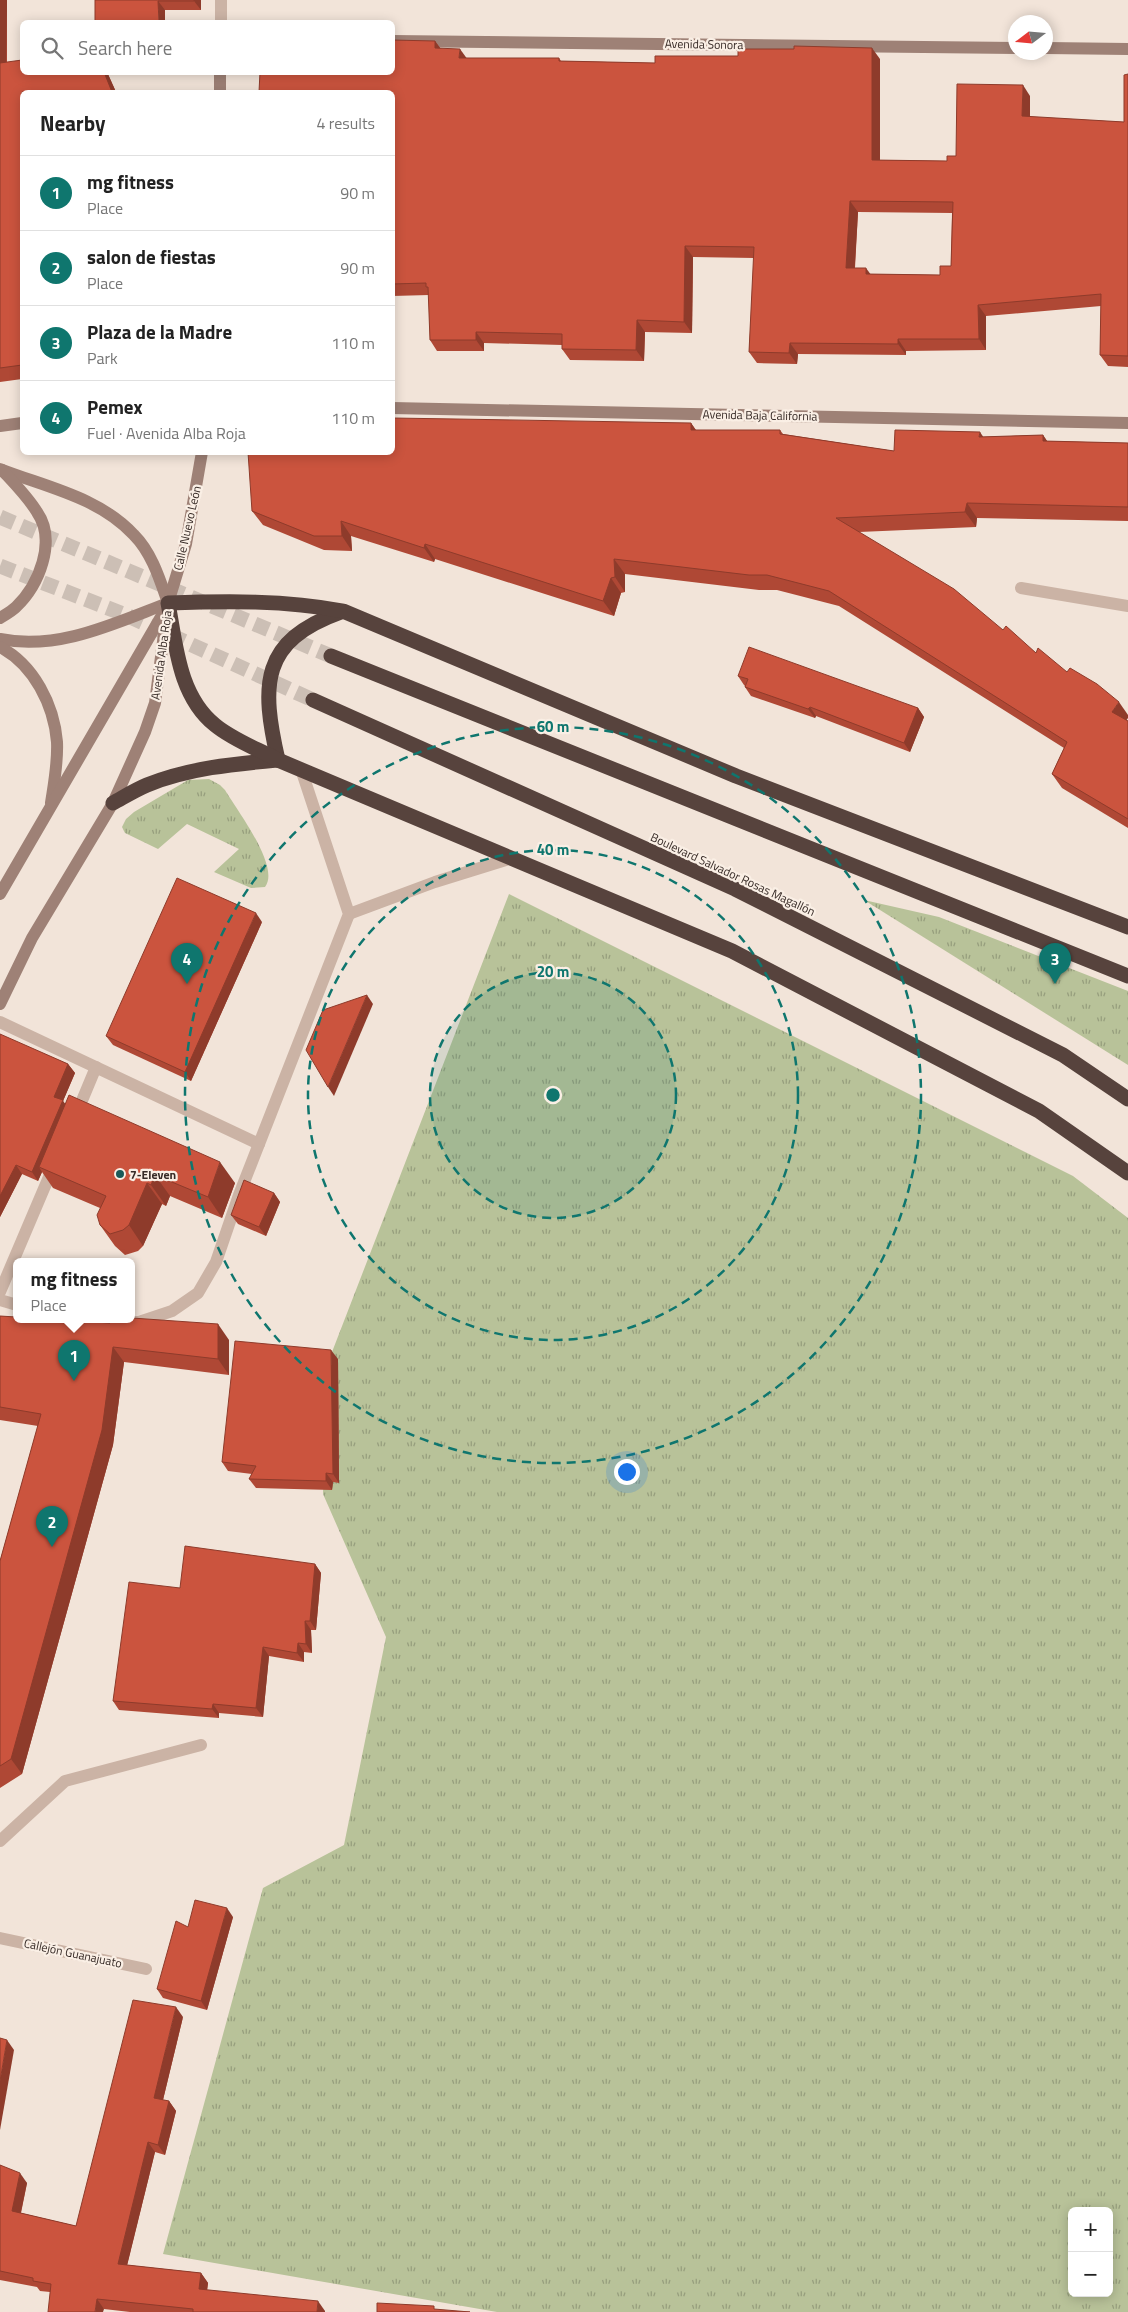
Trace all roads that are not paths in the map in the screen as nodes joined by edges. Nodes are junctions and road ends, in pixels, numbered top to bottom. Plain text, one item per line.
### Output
1 (221, 0) edge
2 (221, 20) edge
3 (395, 41) edge
4 (1008, 48) edge
5 (1053, 48) edge
6 (1128, 49) edge
7 (220, 75) edge
8 (220, 90) edge
9 (395, 408) edge
10 (1128, 423) edge
11 (20, 424) edge
12 (0, 426) edge
13 (201, 455) edge
14 (1, 469) edge
15 (1021, 588) dead end
16 (168, 603) junction
17 (1128, 606) edge
18 (343, 611) junction
19 (0, 618) edge
20 (0, 639) edge
21 (0, 647) edge
22 (330, 656) tunnel mouth
23 (313, 700) tunnel mouth
24 (278, 760) junction
25 (301, 769) junction
26 (113, 802) junction
27 (50, 811) junction
28 (512, 858) junction
29 (0, 894) edge
30 (349, 914) junction
31 (1128, 927) edge
32 (1128, 976) edge
33 (0, 1004) edge
34 (0, 1022) edge
35 (96, 1067) junction
36 (1128, 1099) edge
37 (69, 1130) edge
38 (259, 1144) junction
39 (58, 1157) edge
40 (1128, 1173) edge
41 (15, 1258) edge
42 (13, 1262) edge
43 (0, 1292) edge
44 (0, 1300) edge
45 (13, 1303) edge
46 (135, 1322) edge
47 (201, 1744) dead end
48 (0, 1841) edge
49 (0, 1938) edge
50 (146, 1969) dead end

1 - 2 street
3 - 4 main road, Avenida Sonora
5 - 6 main road
7 - 8 main road
9 - 10 main road, Avenida Baja California
11 - 12 main road
13 - 16 main road, Calle Nuevo León
14 - 16 main road
14 - 19 main road
15 - 17 street
16 - 18 highway
16 - 20 main road
16 - 24 highway
16 - 26 main road, Avenida Alba Roja
16 - 27 main road, Avenida Alba Roja
18 - 24 highway
18 - 31 highway
21 - 27 main road
22 - 32 highway
23 - 36 highway, Boulevard Salvador Rosas Magallón
24 - 25 highway
24 - 26 highway
25 - 28 highway
25 - 30 street
26 - 33 main road, Avenida Alba Roja
27 - 29 main road, Avenida Alba Roja
28 - 30 street
28 - 40 highway
30 - 38 street
34 - 35 street
35 - 37 street
35 - 38 street
38 - 46 street
39 - 41 street
42 - 43 street
44 - 45 street
47 - 48 street
49 - 50 street, Callejón Guanajuato

